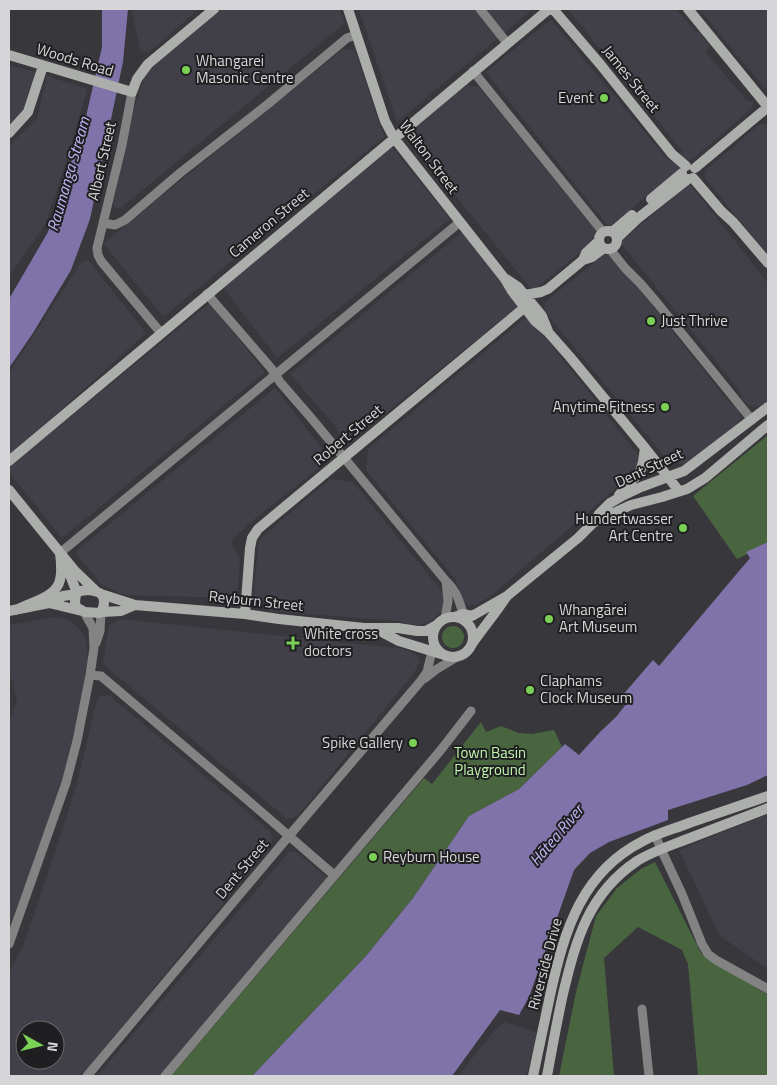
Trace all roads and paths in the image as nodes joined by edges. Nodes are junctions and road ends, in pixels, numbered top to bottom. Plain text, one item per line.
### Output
1 (214, 9) edge
2 (348, 9) edge
3 (480, 9) edge
4 (549, 9) edge
5 (553, 9) edge
6 (688, 9) edge
7 (356, 35) junction
8 (507, 43) junction
9 (9, 55) edge
10 (43, 66) junction
11 (473, 71) junction
12 (132, 92) junction
13 (768, 107) edge
14 (9, 133) edge
15 (394, 138) junction
16 (689, 173) junction
17 (460, 222) junction
18 (103, 223) junction
19 (608, 240) junction
20 (768, 263) edge
21 (505, 279) junction
22 (548, 289) junction
23 (207, 294) junction
24 (525, 295) junction
25 (524, 308) junction
26 (538, 311) junction
27 (548, 332) junction
28 (161, 333) junction
29 (275, 375) junction
30 (768, 407) edge
31 (752, 420) junction
32 (768, 425) edge
33 (645, 448) junction
34 (344, 457) junction
35 (9, 461) edge
36 (668, 477) junction
37 (9, 490) edge
38 (679, 491) junction
39 (614, 501) junction
40 (594, 522) junction
41 (60, 553) junction
42 (446, 581) junction
43 (76, 593) junction
44 (99, 593) junction
45 (507, 596) junction
46 (49, 603) junction
47 (135, 605) junction
48 (12, 611) edge
49 (83, 611) junction
50 (101, 612) junction
51 (245, 614) junction
52 (453, 619) junction
53 (375, 628) junction
54 (472, 644) junction
55 (94, 648) junction
56 (436, 649) junction
57 (458, 657) junction
58 (90, 675) junction
59 (420, 682) junction
60 (471, 712) dead end
61 (768, 796) edge
62 (768, 808) edge
63 (656, 835) junction
64 (288, 837) junction
65 (661, 849) junction
66 (334, 875) junction
67 (9, 944) edge
68 (768, 988) edge
69 (642, 1009) dead end
70 (87, 1076) edge
71 (165, 1076) edge
72 (533, 1076) edge
73 (546, 1076) edge
74 (649, 1076) edge

1 - 12 main road, Albert Street
2 - 7 main road, Walton Street
3 - 8 street
4 - 8 main road, Cameron Street
5 - 16 main road, James Street
6 - 13 main road
7 - 15 main road, Walton Street
7 - 18 street
8 - 11 main road, Cameron Street
9 - 10 main road, Woods Road
10 - 12 main road, Woods Road
10 - 14 main road
11 - 15 main road, Cameron Street
11 - 19 street
12 - 18 street, Albert Street
13 - 16 main road
15 - 17 main road, Walton Street
15 - 23 main road, Cameron Street
16 - 19 main road
16 - 20 main road, James Street
17 - 21 main road, Walton Street
17 - 29 street
18 - 28 street, Albert Street
19 - 22 main road
19 - 31 street
21 - 24 main road, Walton Street
21 - 25 main road, Walton Street
22 - 24 main road
22 - 26 main road
23 - 28 main road, Cameron Street
23 - 29 street
24 - 26 main road, Walton Street
25 - 27 main road, Walton Street
25 - 34 main road, Robert Street
26 - 27 main road, Walton Street
27 - 33 main road, Walton Street
28 - 35 main road, Cameron Street
29 - 34 street
29 - 41 street
30 - 31 main road, Dent Street
31 - 36 main road, Dent Street
32 - 38 main road, Dent Street
33 - 36 main road, Walton Street
33 - 39 main road
34 - 42 street
34 - 51 main road, Robert Street
36 - 38 main road, Walton Street
36 - 39 main road, Dent Street
37 - 41 main road, Reyburn Street
38 - 40 main road, Dent Street
39 - 40 main road, Dent Street
40 - 45 main road, Dent Street
41 - 43 main road, Reyburn Street
41 - 44 main road, Reyburn Street
41 - 48 main road
42 - 52 street
42 - 52 street
43 - 44 main road
43 - 46 main road
43 - 49 main road
44 - 47 main road, Reyburn Street
44 - 50 main road
45 - 52 main road, Dent Street
45 - 54 main road, Dent Street
46 - 48 main road
46 - 49 main road
47 - 50 main road, Reyburn Street
47 - 51 main road, Reyburn Street
49 - 50 main road
49 - 55 street
50 - 55 street
51 - 53 main road, Reyburn Street
52 - 53 main road, Reyburn Street
52 - 54 main road
52 - 56 main road
53 - 56 main road, Reyburn Street
54 - 57 main road
55 - 58 street
56 - 57 main road
56 - 59 street, Dent Street
57 - 59 street, Dent Street
58 - 64 street
58 - 67 street
59 - 64 street, Dent Street
60 - 66 street
61 - 63 main road, Riverside Drive
62 - 65 main road, Riverside Drive
63 - 65 street
63 - 72 main road, Riverside Drive
64 - 66 street
64 - 70 street, Dent Street
65 - 68 street
65 - 73 main road, Riverside Drive
66 - 71 street
69 - 74 street

